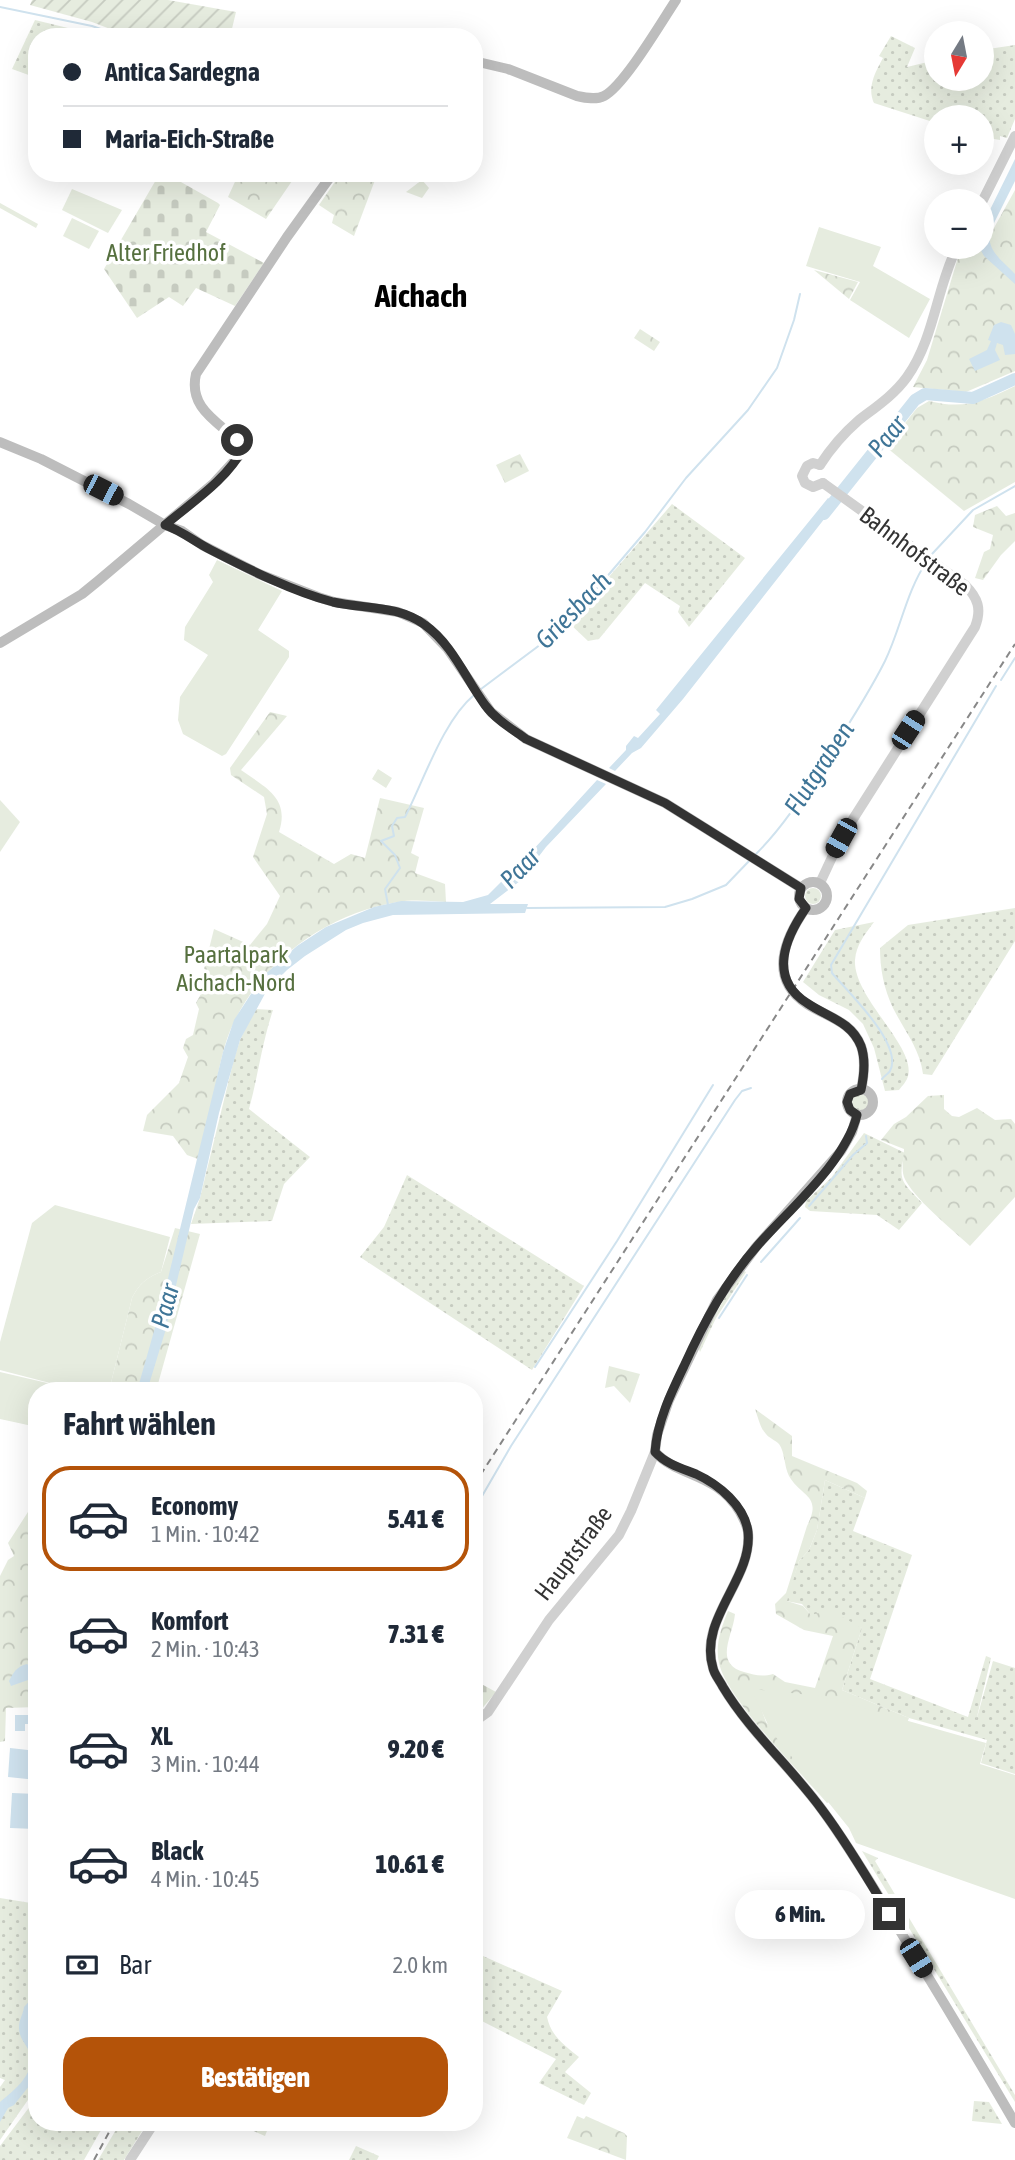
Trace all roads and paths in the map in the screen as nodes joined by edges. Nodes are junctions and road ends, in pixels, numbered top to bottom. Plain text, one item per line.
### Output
1 (676, 0) edge
2 (483, 63) edge
3 (1015, 136) edge
4 (327, 182) edge
5 (988, 189) edge
6 (952, 259) edge
7 (0, 442) edge
8 (820, 465) junction
9 (824, 483) junction
10 (165, 525) junction
11 (0, 643) edge
12 (820, 883) junction
13 (801, 888) junction
14 (806, 908) junction
15 (861, 1090) junction
16 (857, 1115) junction
17 (655, 1452) junction
18 (483, 1716) edge
19 (1015, 2123) edge
20 (150, 2131) edge
21 (130, 2160) edge

1 - 2 main road
3 - 5 street
4 - 10 main road
6 - 8 street
7 - 10 main road
8 - 9 street
8 - 9 street, Bahnhofstraße
9 - 12 street, Bahnhofstraße
10 - 11 main road
10 - 13 main road
12 - 13 main road
12 - 14 main road
13 - 14 main road
14 - 15 main road
15 - 16 main road
15 - 16 main road
16 - 17 main road, Hauptstraße
17 - 18 street, Hauptstraße
17 - 19 main road
20 - 21 street

